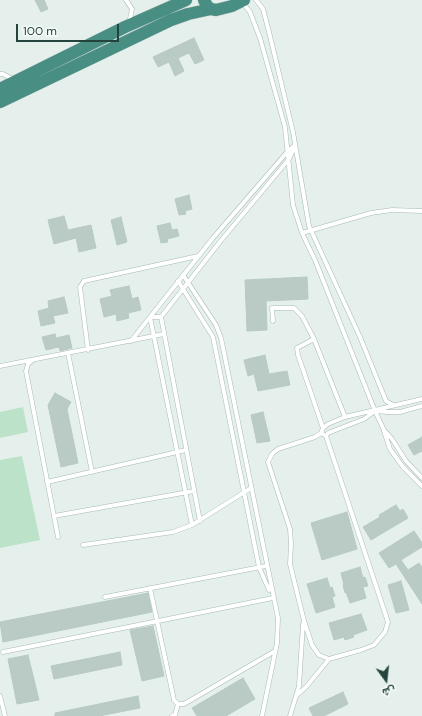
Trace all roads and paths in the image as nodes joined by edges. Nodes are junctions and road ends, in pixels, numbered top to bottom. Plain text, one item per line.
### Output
1 (126, 0) edge
2 (186, 0) edge
3 (256, 0) edge
4 (243, 1) edge
5 (208, 5) edge
6 (125, 27) junction
7 (0, 74) edge
8 (16, 81) junction
9 (0, 89) edge
10 (0, 102) edge
11 (295, 145) junction
12 (288, 151) junction
13 (289, 159) junction
14 (422, 211) edge
15 (312, 230) junction
16 (302, 233) junction
17 (198, 256) junction
18 (184, 275) junction
19 (178, 282) junction
20 (188, 282) junction
21 (183, 289) junction
22 (150, 317) junction
23 (161, 317) junction
24 (273, 321) dead end
25 (164, 334) junction
26 (154, 336) junction
27 (314, 339) junction
28 (131, 341) junction
29 (88, 350) junction
30 (68, 353) junction
31 (33, 360) junction
32 (0, 366) edge
33 (422, 399) edge
34 (393, 405) junction
35 (422, 406) edge
36 (375, 411) junction
37 (345, 417) junction
38 (323, 428) junction
39 (384, 430) junction
40 (321, 433) junction
41 (326, 436) junction
42 (186, 450) junction
43 (177, 452) junction
44 (92, 472) junction
45 (422, 478) edge
46 (48, 482) junction
47 (422, 486) edge
48 (251, 488) junction
49 (194, 491) junction
50 (185, 492) junction
51 (244, 492) junction
52 (54, 516) junction
53 (200, 520) junction
54 (192, 525) junction
55 (58, 537) dead end
56 (83, 545) dead end
57 (266, 566) junction
58 (259, 567) junction
59 (150, 588) junction
60 (105, 597) dead end
61 (273, 598) junction
62 (157, 621) junction
63 (304, 621) junction
64 (275, 651) junction
65 (2, 652) dead end
66 (329, 659) junction
67 (0, 696) edge
68 (297, 696) junction
69 (178, 704) junction
70 (5, 716) edge
71 (172, 716) edge
72 (262, 716) edge
73 (290, 716) edge

1 - 6 lane
2 - 6 highway
3 - 11 lane
4 - 5 highway
4 - 12 lane
5 - 10 highway
6 - 8 highway
7 - 8 lane
8 - 9 highway
11 - 12 lane
11 - 13 lane
11 - 15 lane
12 - 13 lane
12 - 17 lane
13 - 16 lane
13 - 20 lane
14 - 15 lane
15 - 16 lane
15 - 34 lane
16 - 36 lane
17 - 18 lane
17 - 29 lane
18 - 19 lane
18 - 20 lane
19 - 21 lane
19 - 22 lane
20 - 21 lane
20 - 48 lane
21 - 23 lane
21 - 51 lane
22 - 23 lane
22 - 26 lane
22 - 28 lane
23 - 25 lane
24 - 27 lane
25 - 26 lane
25 - 42 lane
26 - 28 lane
26 - 43 lane
27 - 37 lane
27 - 38 lane
28 - 29 lane
29 - 30 lane
30 - 31 lane
30 - 44 lane
31 - 32 lane
31 - 46 lane
33 - 34 lane
34 - 36 lane
35 - 36 lane
36 - 37 lane
36 - 39 lane
36 - 41 lane
37 - 38 lane
38 - 40 lane
39 - 45 lane
39 - 47 lane
40 - 41 lane
40 - 63 lane
41 - 66 lane
42 - 43 lane
42 - 49 lane
43 - 44 lane
43 - 50 lane
44 - 46 lane
46 - 52 lane
48 - 51 lane
48 - 57 lane
49 - 50 lane
49 - 53 lane
50 - 52 lane
50 - 54 lane
51 - 53 lane
51 - 58 lane
52 - 55 lane
53 - 54 lane
54 - 56 lane
57 - 58 lane
57 - 61 lane
58 - 59 lane
58 - 61 lane
59 - 60 lane
59 - 62 lane
61 - 62 lane
61 - 64 lane
62 - 65 lane
62 - 69 lane
63 - 66 lane
63 - 68 lane
64 - 69 lane
64 - 72 lane
66 - 68 lane
67 - 70 lane
68 - 73 lane
69 - 71 lane

